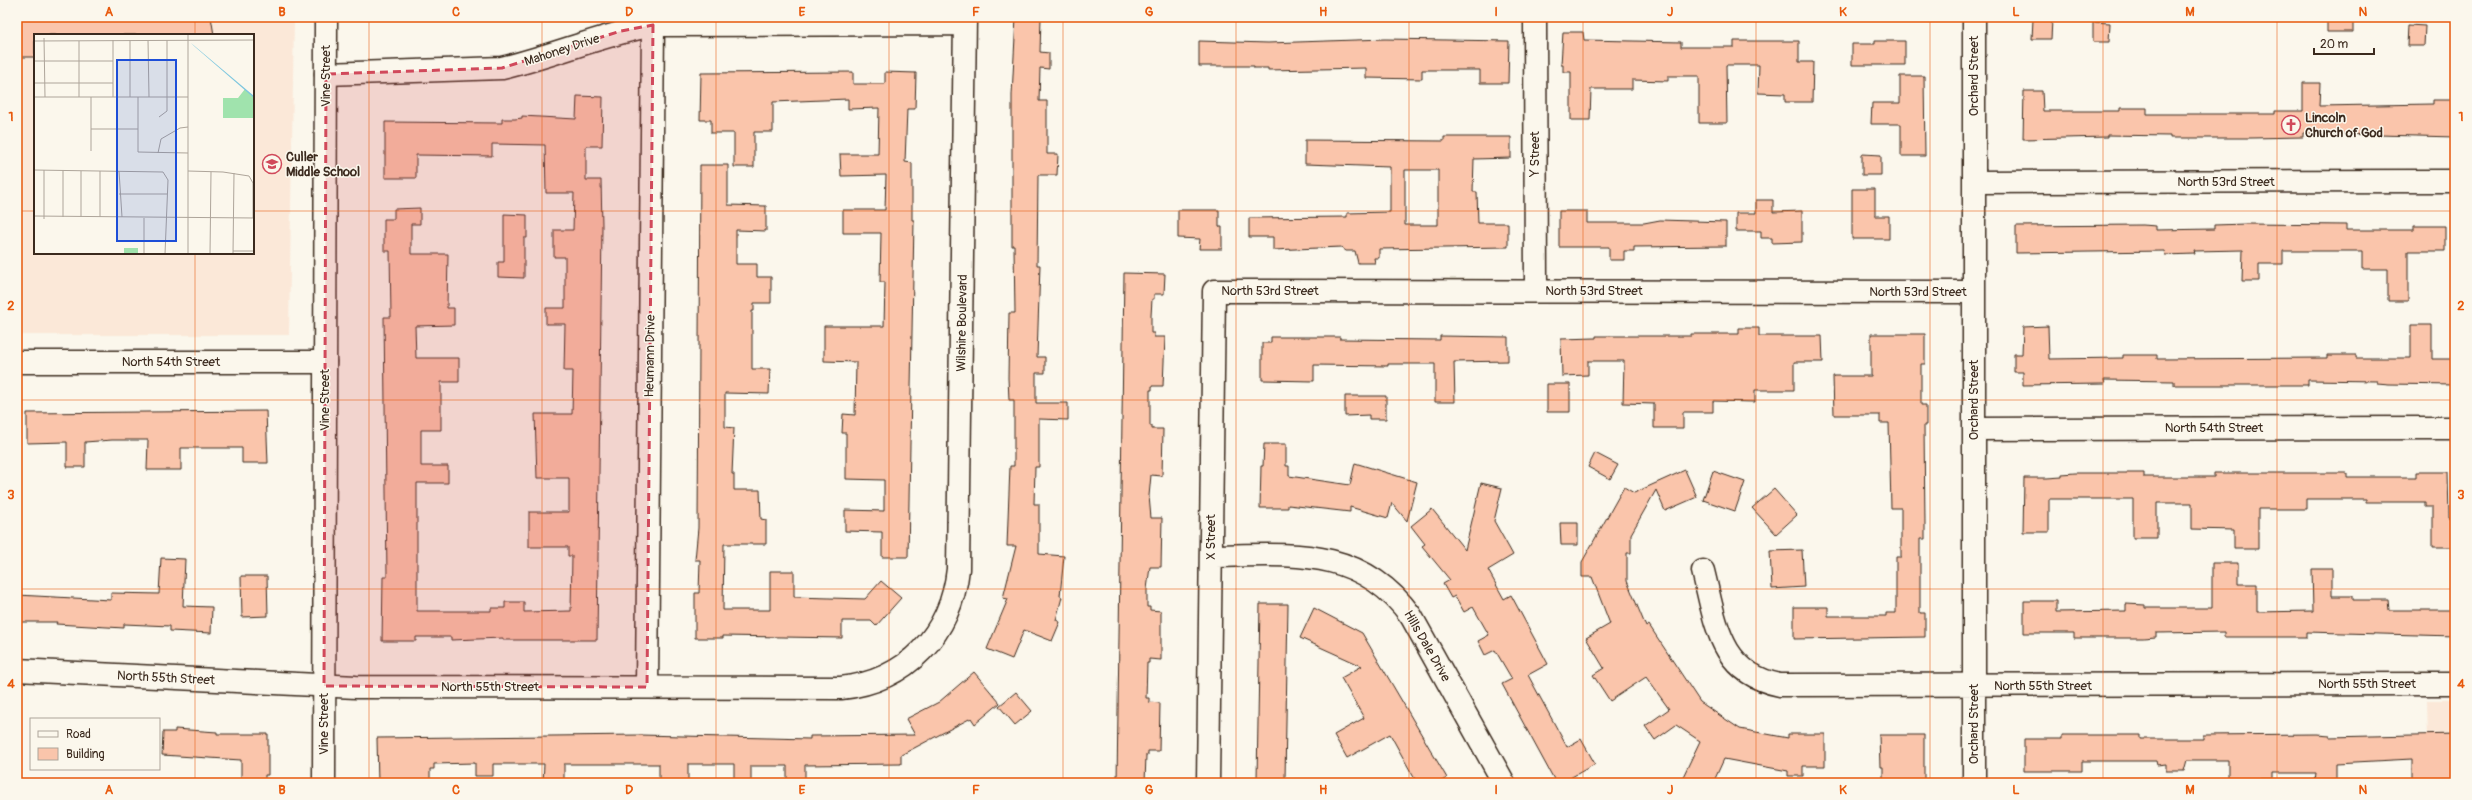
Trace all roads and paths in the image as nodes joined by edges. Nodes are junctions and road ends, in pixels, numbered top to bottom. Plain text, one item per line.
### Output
1 (326, 17) edge
2 (1535, 17) edge
3 (1974, 17) edge
4 (965, 21) edge
5 (653, 25) junction
6 (326, 74) junction
7 (2455, 181) edge
8 (1974, 182) junction
9 (1214, 291) joint
10 (1536, 291) junction
11 (1974, 292) junction
12 (17, 362) edge
13 (325, 362) junction
14 (2455, 428) edge
15 (1974, 429) junction
16 (1211, 556) junction
17 (1703, 571) dead end
18 (941, 627) joint
19 (17, 670) edge
20 (2455, 684) edge
21 (324, 686) junction
22 (1974, 686) junction
23 (646, 687) junction
24 (324, 783) edge
25 (1208, 783) edge
26 (1504, 783) edge
27 (1974, 783) edge

1 - 6 street, Vine Street
2 - 10 street, Y Street
3 - 8 street, Orchard Street
4 - 5 street, Mahoney Drive
4 - 18 street, Wilshire Boulevard
5 - 6 street, Mahoney Drive
5 - 23 street, Heumann Drive
6 - 13 street, Vine Street
7 - 8 street, North 53rd Street
8 - 11 street, Orchard Street
9 - 10 street, North 53rd Street
9 - 16 street, X Street
10 - 11 street, North 53rd Street
11 - 15 street, Orchard Street
12 - 13 street, North 54th Street
13 - 21 street, Vine Street
14 - 15 street, North 54th Street
15 - 22 street, Orchard Street
16 - 25 street, X Street
16 - 26 street, Hills Dale Drive
17 - 22 street, North 55th Street
18 - 23 street, North 55th Street
19 - 21 street, North 55th Street
20 - 22 street, North 55th Street
21 - 23 street, North 55th Street
21 - 24 street, Vine Street
22 - 27 street, Orchard Street

